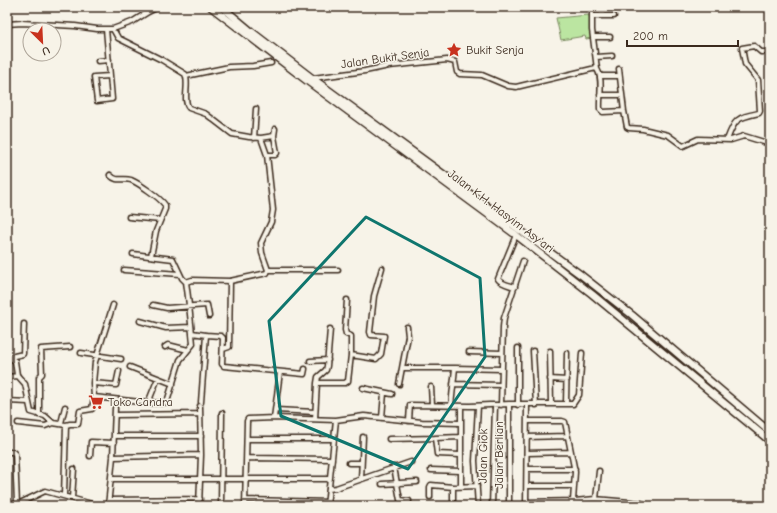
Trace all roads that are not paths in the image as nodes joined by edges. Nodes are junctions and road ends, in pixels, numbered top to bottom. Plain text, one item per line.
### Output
1 (158, 7) edge
2 (211, 7) edge
3 (222, 7) edge
4 (592, 7) edge
5 (592, 16) junction
6 (614, 16) dead end
7 (7, 24) edge
8 (106, 29) junction
9 (113, 29) junction
10 (593, 37) junction
11 (610, 37) dead end
12 (770, 52) edge
13 (612, 56) dead end
14 (596, 57) junction
15 (109, 60) junction
16 (98, 61) dead end
17 (271, 63) dead end
18 (597, 69) junction
19 (619, 69) dead end
20 (110, 76) junction
21 (186, 76) junction
22 (600, 76) junction
23 (619, 76) junction
24 (312, 78) junction
25 (600, 95) junction
26 (622, 95) junction
27 (256, 109) dead end
28 (624, 112) junction
29 (275, 129) dead end
30 (274, 136) junction
31 (254, 138) junction
32 (261, 138) junction
33 (727, 140) junction
34 (770, 144) edge
35 (267, 155) junction
36 (110, 176) dead end
37 (130, 217) dead end
38 (160, 220) junction
39 (516, 235) junction
40 (133, 254) dead end
41 (151, 256) junction
42 (523, 260) dead end
43 (382, 268) dead end
44 (124, 270) dead end
45 (268, 270) junction
46 (338, 270) dead end
47 (180, 274) junction
48 (230, 281) junction
49 (186, 282) junction
50 (515, 287) junction
51 (346, 300) dead end
52 (112, 305) dead end
53 (153, 305) dead end
54 (189, 307) junction
55 (209, 316) dead end
56 (140, 321) dead end
57 (24, 324) dead end
58 (407, 327) dead end
59 (191, 328) junction
60 (330, 329) dead end
61 (192, 333) junction
62 (206, 335) junction
63 (166, 346) dead end
64 (70, 347) dead end
65 (518, 348) dead end
66 (224, 349) junction
67 (188, 350) junction
68 (533, 351) dead end
69 (550, 351) dead end
70 (469, 352) dead end
71 (81, 353) dead end
72 (502, 353) junction
73 (567, 353) dead end
74 (582, 353) dead end
75 (97, 355) junction
76 (351, 355) junction
77 (9, 357) edge
78 (121, 359) dead end
79 (328, 360) junction
80 (310, 361) dead end
81 (130, 367) dead end
82 (402, 368) junction
83 (455, 368) junction
84 (305, 369) dead end
85 (502, 369) junction
86 (119, 371) dead end
87 (280, 372) junction
88 (18, 376) junction
89 (7, 377) edge
90 (158, 378) junction
91 (550, 379) junction
92 (567, 380) junction
93 (93, 383) junction
94 (317, 383) junction
95 (173, 384) junction
96 (399, 384) dead end
97 (453, 384) junction
98 (431, 386) dead end
99 (501, 386) junction
100 (363, 388) dead end
101 (384, 393) junction
102 (392, 394) dead end
103 (94, 397) junction
104 (7, 401) edge
105 (28, 402) junction
106 (148, 403) junction
107 (509, 404) junction
108 (551, 404) junction
109 (566, 404) junction
110 (501, 405) junction
111 (518, 405) junction
112 (527, 405) junction
113 (536, 405) junction
114 (432, 406) junction
115 (451, 406) junction
116 (461, 406) junction
117 (478, 406) junction
118 (494, 406) junction
119 (64, 407) dead end
120 (116, 408) dead end
121 (276, 410) junction
122 (315, 412) junction
123 (222, 413) dead end
124 (200, 414) junction
125 (39, 415) junction
126 (116, 415) junction
127 (274, 418) junction
128 (382, 418) junction
129 (314, 419) junction
130 (336, 420) junction
131 (409, 421) junction
132 (527, 421) junction
133 (53, 423) junction
134 (460, 423) junction
135 (18, 424) dead end
136 (61, 424) junction
137 (66, 425) junction
138 (770, 432) edge
139 (115, 436) junction
140 (201, 436) junction
141 (567, 436) junction
142 (363, 437) dead end
143 (460, 437) junction
144 (527, 437) junction
145 (435, 438) junction
146 (247, 439) junction
147 (334, 439) junction
148 (389, 439) dead end
149 (770, 441) edge
150 (114, 443) junction
151 (7, 452) edge
152 (571, 452) junction
153 (527, 453) junction
154 (202, 455) junction
155 (460, 455) junction
156 (90, 456) dead end
157 (113, 457) junction
158 (247, 458) junction
159 (332, 459) junction
160 (411, 462) dead end
161 (349, 463) dead end
162 (361, 463) junction
163 (394, 467) junction
164 (527, 469) junction
165 (575, 469) junction
166 (74, 470) dead end
167 (431, 470) dead end
168 (460, 471) junction
169 (599, 471) dead end
170 (111, 479) junction
171 (200, 479) junction
172 (221, 479) junction
173 (246, 479) junction
174 (329, 479) junction
175 (361, 479) junction
176 (417, 482) dead end
177 (397, 483) junction
178 (382, 484) dead end
179 (461, 486) junction
180 (477, 486) junction
181 (527, 486) junction
182 (574, 486) junction
183 (452, 487) junction
184 (328, 489) junction
185 (64, 496) junction
186 (430, 497) dead end
187 (72, 498) junction
188 (200, 499) junction
189 (596, 499) junction
190 (110, 500) junction
191 (245, 500) junction
192 (409, 501) dead end
193 (573, 501) junction
194 (621, 501) junction
195 (327, 504) edge
196 (526, 504) edge
197 (633, 504) edge
198 (15, 505) edge
199 (92, 505) edge
200 (98, 506) edge
201 (108, 506) edge
202 (200, 506) edge
203 (221, 506) edge
204 (245, 506) edge
205 (452, 506) edge
206 (478, 506) edge
207 (492, 506) edge
208 (509, 506) edge
209 (621, 506) edge
210 (649, 506) edge

1 - 9 street
2 - 39 highway, Jalan K.H. Hasyim Asy'ari
3 - 24 highway, Jalan K.H. Hasyim Asy'ari
4 - 5 street
5 - 6 street
5 - 10 street
7 - 8 street
8 - 9 street
8 - 15 street
9 - 21 street
10 - 11 street
10 - 14 street
12 - 33 street
13 - 14 street
14 - 18 street
15 - 16 street
15 - 20 street
17 - 21 street
18 - 22 street
18 - 24 street, Jalan Bukit Senja
19 - 23 street
20 - 20 street
21 - 31 street
22 - 23 street
22 - 25 street
23 - 26 street
24 - 138 highway, Jalan K.H. Hasyim Asy'ari
25 - 26 street
25 - 28 street
26 - 28 street
27 - 31 street
28 - 33 street
29 - 30 street
30 - 32 street
30 - 35 street
31 - 32 street
32 - 35 street
33 - 34 street
35 - 45 street
36 - 38 street
37 - 38 street
38 - 41 street
39 - 50 street
39 - 149 highway, Jalan K.H. Hasyim Asy'ari
40 - 41 street
41 - 47 street
42 - 50 street
43 - 76 street
44 - 47 street
45 - 46 street
45 - 48 street
47 - 49 street
48 - 49 street
48 - 66 street
49 - 54 street
50 - 72 street
51 - 76 street
52 - 75 street
53 - 54 street
54 - 55 street
54 - 59 street
56 - 59 street
57 - 77 street
58 - 82 street
59 - 61 street
60 - 79 street
61 - 62 street
61 - 67 street
62 - 66 street
62 - 124 street
63 - 67 street
64 - 125 street
65 - 111 street
66 - 87 street
67 - 95 street
68 - 113 street
69 - 91 street
70 - 72 street
71 - 75 street
72 - 85 street
73 - 92 street
74 - 109 street
75 - 78 street
75 - 93 street
76 - 94 street
77 - 88 street
79 - 80 street
79 - 94 street
81 - 90 street
82 - 83 street
82 - 96 street
83 - 85 street
83 - 97 street
84 - 87 street
85 - 99 street
86 - 93 street
87 - 121 street
88 - 89 street
88 - 105 street
90 - 95 street
90 - 106 street
91 - 92 street
91 - 108 street
92 - 109 street
93 - 103 street
94 - 122 street
95 - 106 street
97 - 99 street
97 - 115 street
98 - 114 street
99 - 110 street
100 - 101 street
101 - 102 street
101 - 128 street
103 - 106 street
103 - 137 street
104 - 105 street
105 - 125 street
107 - 110 street
107 - 111 street
107 - 208 street, Jalan Berlian
108 - 109 street
108 - 113 street
110 - 118 street
111 - 112 street
112 - 113 street
112 - 132 street
114 - 115 street
114 - 131 street
115 - 116 street
116 - 117 street
116 - 134 street
117 - 118 street
117 - 180 street
118 - 207 street, Jalan Giok
119 - 136 street
120 - 126 street
121 - 122 street
121 - 127 street
122 - 129 street
123 - 172 street
124 - 126 street
124 - 140 street
125 - 133 street
126 - 139 street
127 - 129 street
127 - 146 street
128 - 130 street
128 - 131 street
129 - 130 street
130 - 147 street
131 - 134 street
132 - 141 street
132 - 144 street
133 - 135 street
133 - 136 street
134 - 143 street
136 - 137 street
137 - 185 street
139 - 140 street
139 - 150 street
140 - 154 street
141 - 144 street
141 - 152 street
142 - 162 street
143 - 145 street
143 - 155 street
144 - 153 street
145 - 148 street
145 - 155 street
146 - 147 street
146 - 158 street
147 - 159 street
150 - 156 street
150 - 157 street
151 - 198 street
152 - 153 street
152 - 165 street
153 - 164 street
154 - 157 street
154 - 171 street
155 - 168 street
157 - 170 street
158 - 159 street
158 - 173 street
159 - 174 street
160 - 163 street
161 - 162 street
162 - 175 street
163 - 175 street
163 - 177 street
164 - 165 street
164 - 181 street
165 - 182 street
166 - 187 street
167 - 168 street
168 - 179 street
169 - 189 street
170 - 171 street
170 - 190 street
171 - 172 street
171 - 188 street
172 - 173 street
172 - 203 street
173 - 174 street
173 - 191 street
174 - 184 street
175 - 184 street
176 - 177 street
177 - 178 street
177 - 192 street
179 - 180 street
179 - 183 street
180 - 206 street
181 - 182 street
181 - 196 street
182 - 193 street
183 - 186 street
183 - 205 street
184 - 195 street
185 - 187 street
185 - 198 street
187 - 199 street
188 - 190 street
188 - 202 street
189 - 193 street
189 - 194 street
190 - 201 street
191 - 195 street
191 - 204 street
193 - 196 street
194 - 197 street
194 - 209 street
197 - 210 street
199 - 200 street

